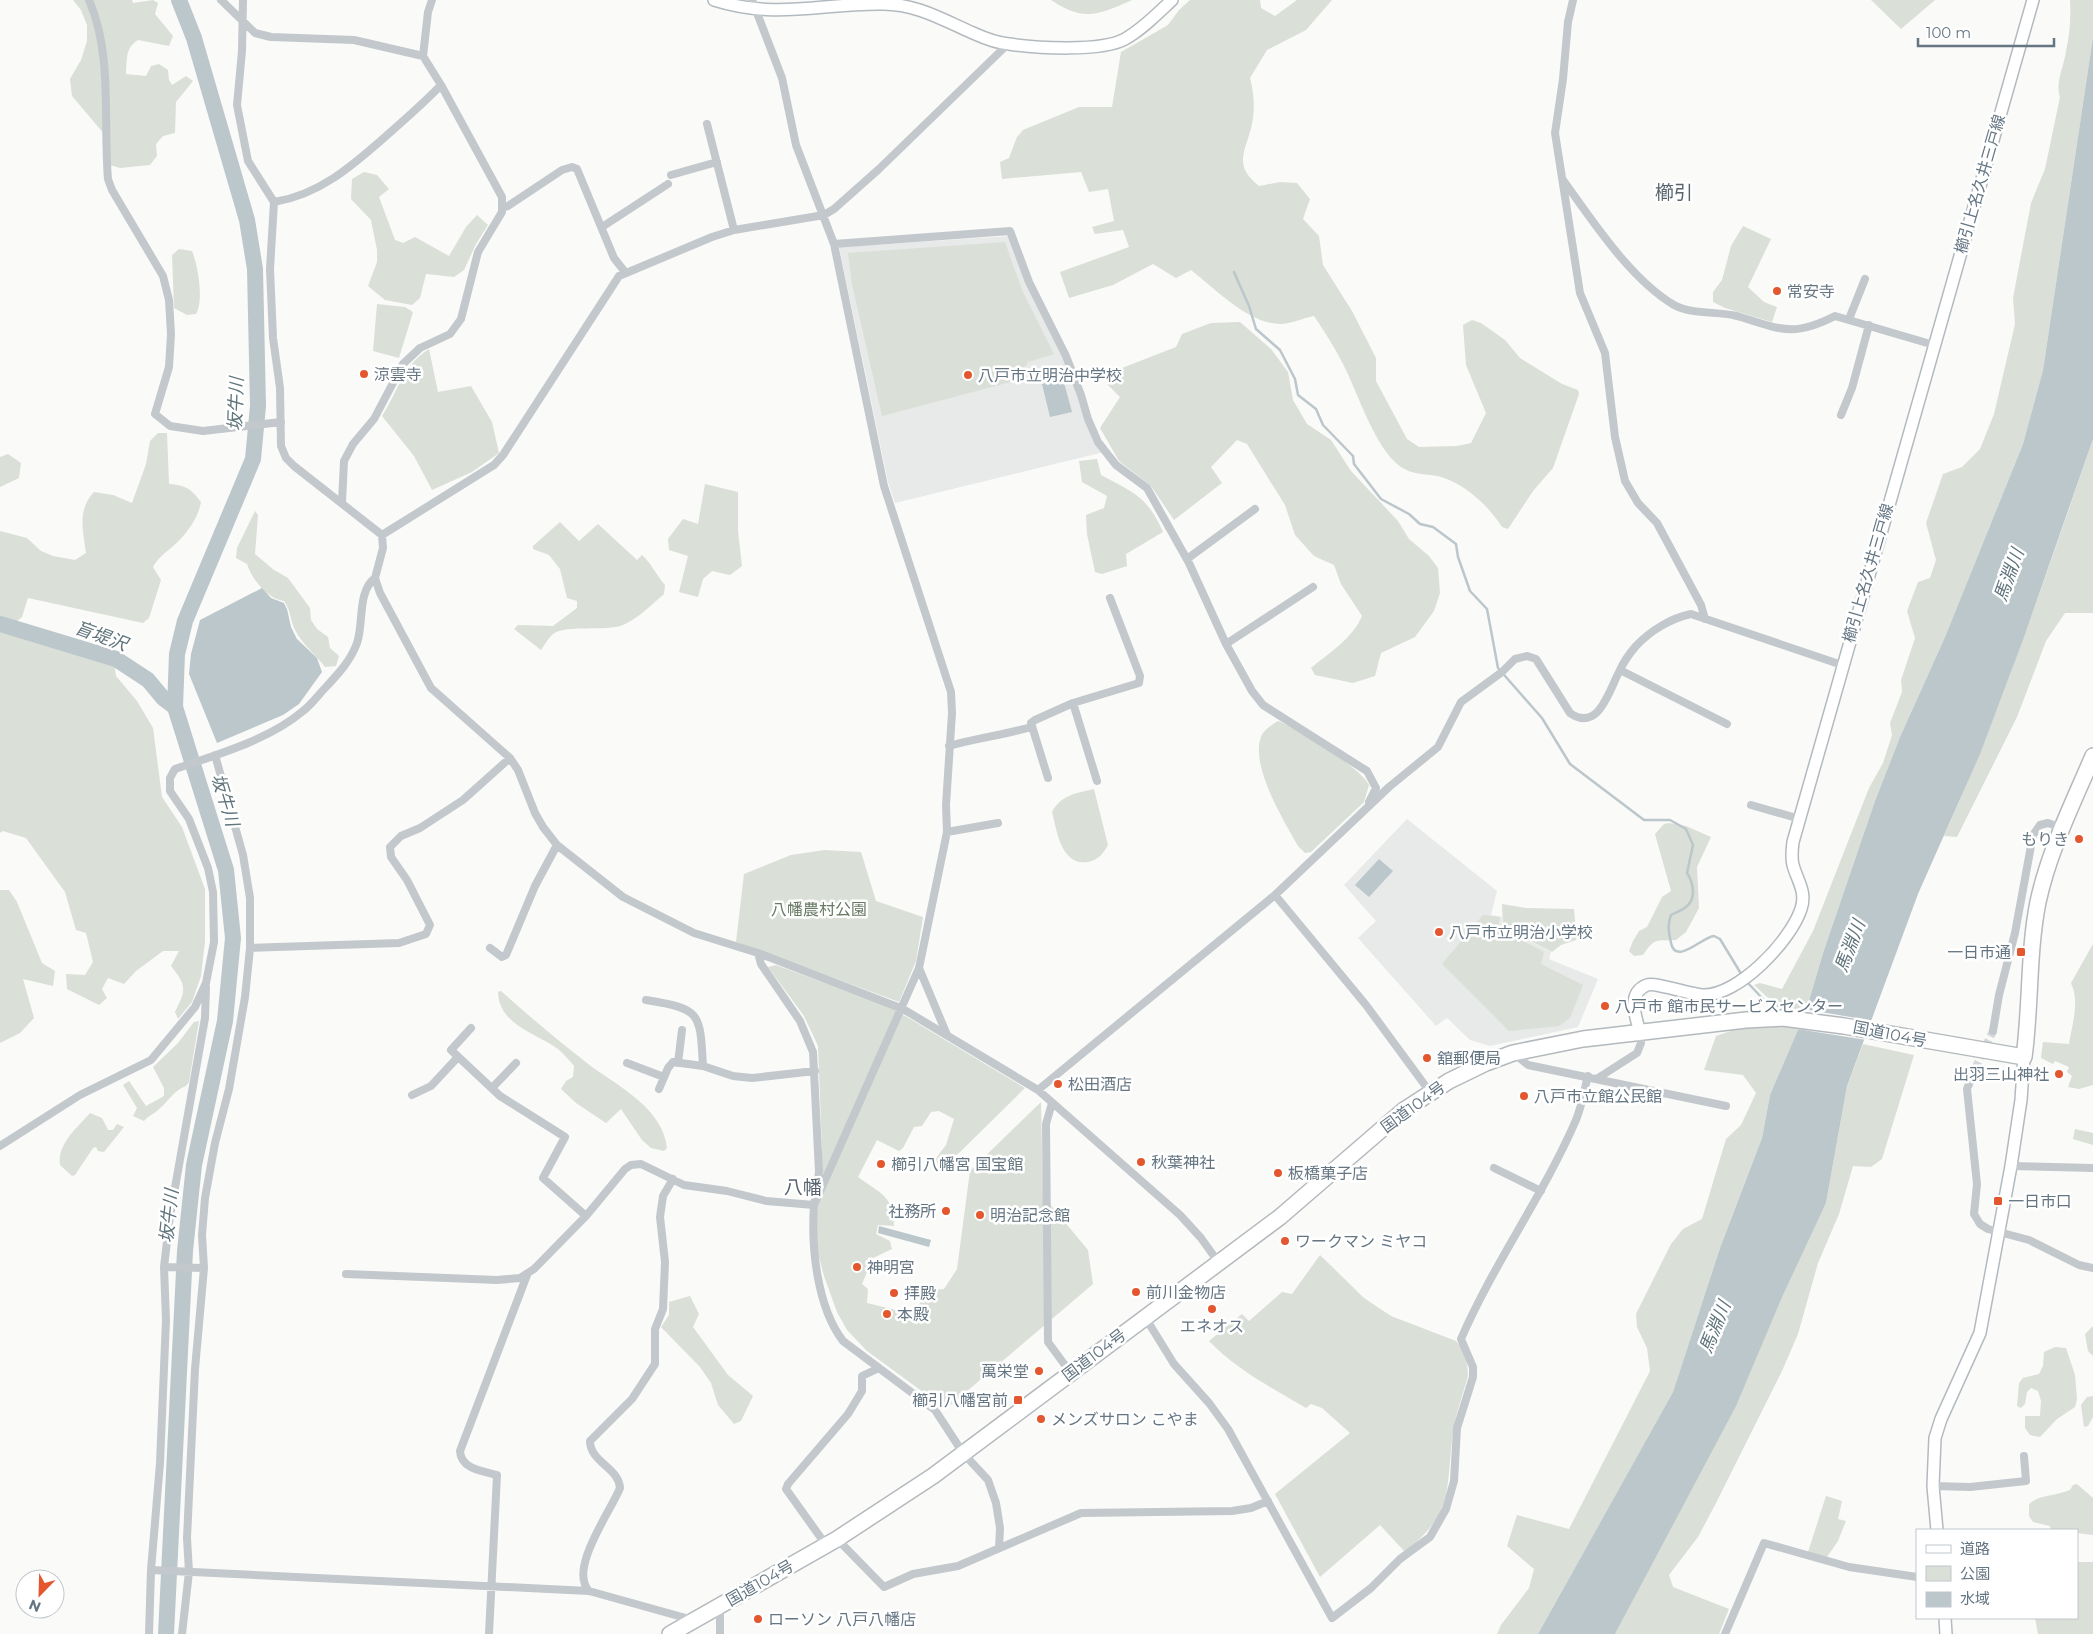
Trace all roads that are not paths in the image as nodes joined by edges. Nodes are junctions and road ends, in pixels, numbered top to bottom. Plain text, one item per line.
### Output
1 (89, 0) edge
2 (221, 0) edge
3 (242, 0) edge
4 (432, 0) edge
5 (714, 0) edge
6 (1172, 0) edge
7 (1573, 0) edge
8 (2033, 0) edge
9 (755, 5) edge
10 (240, 19) junction
11 (1008, 44) junction
12 (423, 56) junction
13 (441, 85) junction
14 (707, 124) dead end
15 (717, 162) junction
16 (671, 174) dead end
17 (1562, 178) junction
18 (668, 184) dead end
19 (274, 202) junction
20 (504, 206) junction
21 (824, 215) junction
22 (602, 227) junction
23 (734, 230) junction
24 (834, 244) junction
25 (626, 272) junction
26 (1865, 279) dead end
27 (1849, 319) junction
28 (1869, 325) junction
29 (1934, 345) junction
30 (1841, 415) dead end
31 (281, 422) junction
32 (342, 502) junction
33 (1255, 509) dead end
34 (382, 535) junction
35 (1187, 559) junction
36 (375, 578) junction
37 (1313, 587) dead end
38 (1110, 598) dead end
39 (1705, 619) junction
40 (1226, 644) junction
41 (1842, 665) junction
42 (1620, 670) junction
43 (1074, 703) junction
44 (1727, 724) dead end
45 (1031, 727) junction
46 (949, 746) junction
47 (215, 755) junction
48 (2093, 756) edge
49 (510, 758) junction
50 (1048, 778) dead end
51 (1097, 781) dead end
52 (1751, 805) dead end
53 (1367, 808) junction
54 (1800, 818) junction
55 (998, 823) dead end
56 (2062, 828) junction
57 (947, 832) junction
58 (558, 845) junction
59 (1275, 895) junction
60 (250, 948) junction
61 (490, 948) dead end
62 (758, 954) junction
63 (919, 968) junction
64 (206, 983) junction
65 (646, 1000) dead end
66 (903, 1008) junction
67 (471, 1028) dead end
68 (682, 1030) dead end
69 (1993, 1031) tunnel mouth
70 (1640, 1032) junction
71 (947, 1034) junction
72 (1513, 1053) junction
73 (458, 1057) junction
74 (2024, 1057) junction
75 (678, 1062) junction
76 (516, 1063) dead end
77 (627, 1063) dead end
78 (703, 1066) junction
79 (1974, 1069) tunnel mouth
80 (815, 1071) junction
81 (1588, 1076) junction
82 (664, 1077) junction
83 (1598, 1078) junction
84 (492, 1088) junction
85 (659, 1089) dead end
86 (1038, 1090) junction
87 (1430, 1092) junction
88 (412, 1095) dead end
89 (1052, 1103) junction
90 (1726, 1106) dead end
91 (0, 1146) edge
92 (2011, 1166) junction
93 (1494, 1168) dead end
94 (2093, 1168) edge
95 (673, 1179) junction
96 (1541, 1192) junction
97 (814, 1205) junction
98 (586, 1216) junction
99 (2000, 1232) junction
100 (1219, 1263) junction
101 (168, 1267) junction
102 (200, 1268) junction
103 (2093, 1268) edge
104 (346, 1274) dead end
105 (527, 1275) junction
106 (1144, 1317) junction
107 (879, 1368) junction
108 (1070, 1372) junction
109 (963, 1453) junction
110 (2024, 1456) dead end
111 (1933, 1486) junction
112 (1268, 1501) junction
113 (1937, 1529) edge
114 (831, 1542) junction
115 (999, 1548) junction
116 (151, 1570) junction
117 (189, 1572) junction
118 (1916, 1577) edge
119 (492, 1586) junction
120 (589, 1591) junction
121 (720, 1606) junction
122 (1945, 1619) edge
123 (694, 1620) junction
124 (149, 1634) edge
125 (182, 1634) edge
126 (489, 1634) edge
127 (670, 1634) edge
128 (720, 1634) edge
129 (1725, 1634) edge
130 (1946, 1634) edge

1 - 31 street
2 - 10 street
3 - 10 street
4 - 12 street
5 - 9 main road
6 - 11 main road
7 - 17 street
8 - 29 main road, 櫛引上名久井三戸線
9 - 11 main road
9 - 21 street
10 - 12 street
10 - 19 street
11 - 21 street
12 - 13 street
13 - 19 street
13 - 20 street
14 - 15 street
15 - 16 street
15 - 23 street
17 - 27 street
17 - 39 street
18 - 22 street
19 - 31 street
20 - 22 street
20 - 32 street
21 - 23 street
21 - 24 street
22 - 25 street
23 - 25 street
24 - 35 street
24 - 46 street
25 - 34 street
26 - 27 street
27 - 28 street
28 - 29 street
28 - 30 street
29 - 41 main road, 櫛引上名久井三戸線
31 - 32 street
32 - 34 street
33 - 35 street
34 - 36 street
35 - 40 street
36 - 47 street
36 - 49 street
37 - 40 street
38 - 43 street
39 - 41 street
39 - 42 street
40 - 53 street
41 - 54 main road, 櫛引上名久井三戸線
42 - 44 street
42 - 53 street
43 - 45 street
43 - 51 street
45 - 46 street
45 - 50 street
46 - 57 street
47 - 60 street
47 - 64 street
48 - 56 highway
49 - 58 street
49 - 60 street
52 - 54 street
53 - 59 street
54 - 70 main road, 櫛引上名久井三戸線
55 - 57 street
56 - 69 street
56 - 74 highway
57 - 63 street
58 - 61 street
58 - 62 street
59 - 86 street
59 - 87 street
60 - 102 street
62 - 66 street
62 - 80 street
63 - 66 street
63 - 71 street
64 - 91 street
64 - 101 street
65 - 78 street
66 - 71 street
66 - 97 street
67 - 73 street
68 - 75 street
70 - 72 highway, 国道104号
70 - 74 highway, 国道104号
70 - 83 street
71 - 86 street
72 - 81 street
72 - 87 highway, 国道104号
73 - 84 street
73 - 88 street
74 - 92 main road
75 - 78 street
75 - 82 street
76 - 84 street
77 - 82 street
78 - 80 street
79 - 99 street
80 - 97 street
81 - 83 street
81 - 96 street
82 - 85 street
83 - 90 street
84 - 98 street
86 - 89 street
87 - 100 highway, 国道104号
89 - 100 street
89 - 108 street
92 - 94 street
92 - 99 main road
93 - 96 street
95 - 97 street
95 - 98 street
95 - 120 street
96 - 112 street
97 - 107 street
98 - 105 street
99 - 103 street
99 - 111 main road
100 - 106 highway, 国道104号
101 - 102 street
101 - 116 street
102 - 117 street
104 - 105 street
105 - 119 street
106 - 108 highway, 国道104号
106 - 112 street
107 - 109 street
107 - 114 street
108 - 109 highway, 国道104号
109 - 114 highway, 国道104号
109 - 115 street
110 - 111 street
111 - 113 main road
112 - 115 street
114 - 115 street
114 - 121 highway, 国道104号
116 - 117 street
116 - 124 street
117 - 119 street
117 - 125 street
118 - 129 street
119 - 120 street
119 - 126 street
120 - 123 street
121 - 123 highway, 国道104号
121 - 128 street
122 - 130 main road
123 - 127 highway, 国道104号

